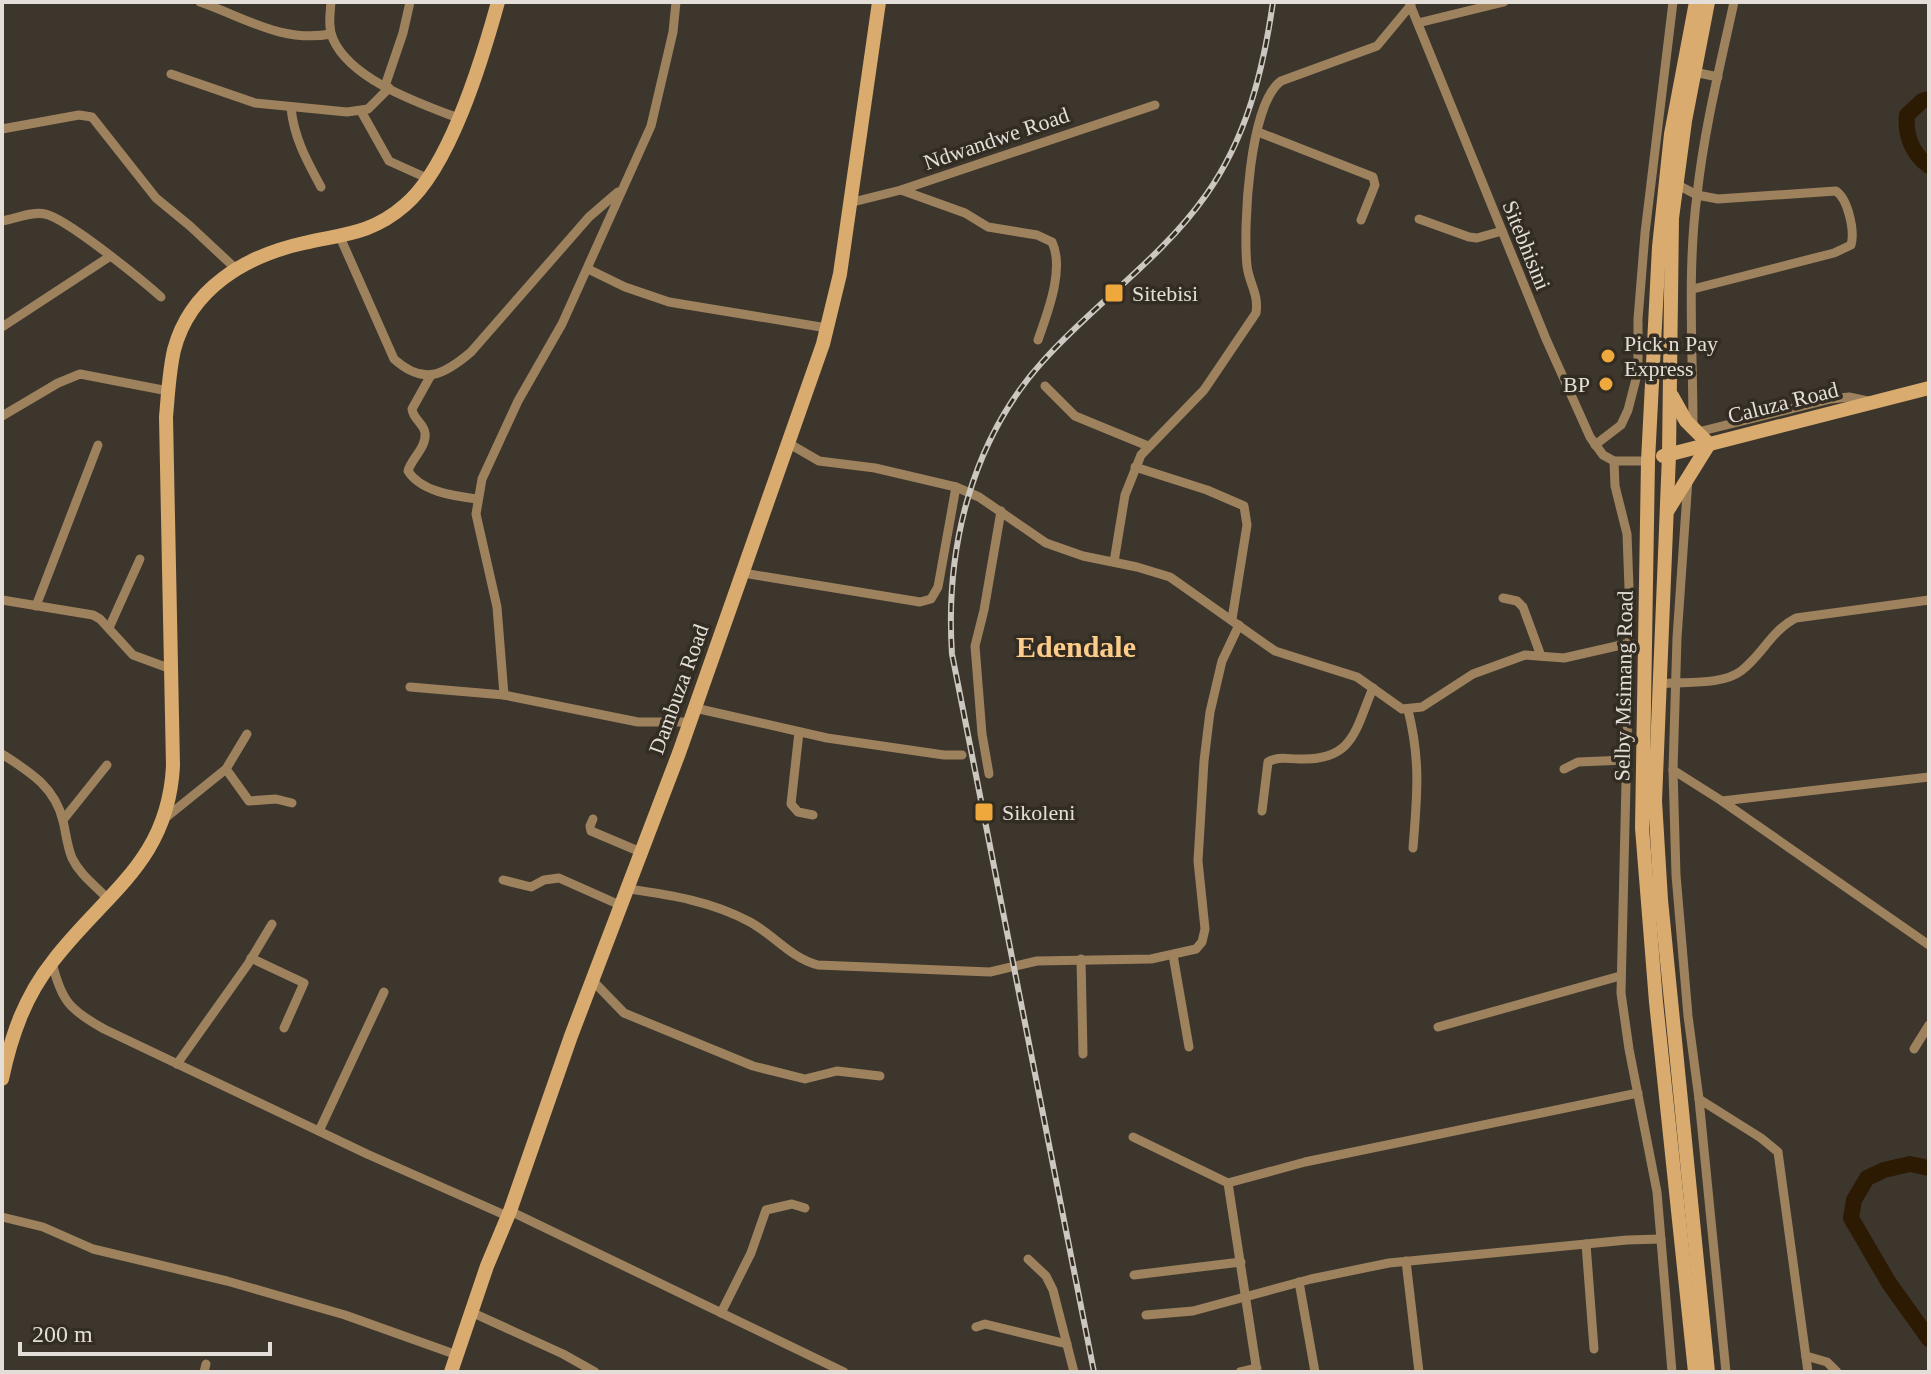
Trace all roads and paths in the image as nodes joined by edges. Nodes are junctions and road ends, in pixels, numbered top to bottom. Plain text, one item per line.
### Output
1 (200, 2) edge
2 (331, 2) edge
3 (410, 2) edge
4 (498, 2) edge
5 (676, 2) edge
6 (879, 2) edge
7 (1504, 2) edge
8 (1673, 2) edge
9 (1696, 2) edge
10 (1708, 2) edge
11 (1734, 2) edge
12 (1410, 4) edge
13 (1418, 23) junction
14 (331, 34) junction
15 (1694, 72) junction
16 (171, 74) dead end
17 (1718, 77) junction
18 (387, 87) junction
19 (1155, 105) dead end
20 (291, 108) junction
21 (361, 111) junction
22 (458, 118) junction
23 (2, 129) edge
24 (1258, 132) junction
25 (429, 179) junction
26 (1676, 184) junction
27 (321, 187) dead end
28 (621, 189) junction
29 (901, 190) junction
30 (1697, 195) junction
31 (849, 203) junction
32 (1419, 219) dead end
33 (1361, 220) dead end
34 (2, 221) edge
35 (1502, 231) junction
36 (340, 237) junction
37 (109, 257) junction
38 (235, 268) junction
39 (588, 269) junction
40 (1693, 289) junction
41 (161, 297) dead end
42 (2, 327) edge
43 (827, 328) junction
44 (1038, 340) dead end
45 (1645, 373) junction
46 (431, 375) junction
47 (1045, 386) dead end
48 (1929, 388) edge
49 (168, 391) junction
50 (1670, 392) junction
51 (1872, 402) junction
52 (2, 416) edge
53 (1696, 430) junction
54 (788, 443) junction
55 (1709, 444) junction
56 (98, 445) dead end
57 (1595, 445) junction
58 (1148, 446) junction
59 (1669, 455) junction
60 (1614, 461) junction
61 (1648, 461) junction
62 (1135, 467) junction
63 (1688, 476) junction
64 (956, 487) junction
65 (477, 499) junction
66 (1001, 511) junction
67 (1667, 512) junction
68 (140, 559) dead end
69 (1114, 562) junction
70 (743, 573) junction
71 (1503, 598) dead end
72 (2, 600) edge
73 (1929, 600) edge
74 (36, 606) junction
75 (1235, 622) junction
76 (109, 628) junction
77 (1630, 643) junction
78 (1541, 656) junction
79 (171, 669) junction
80 (1676, 682) junction
81 (1659, 684) junction
82 (410, 687) dead end
83 (1373, 688) junction
84 (504, 695) junction
85 (1408, 710) junction
86 (692, 715) junction
87 (799, 732) junction
88 (247, 734) dead end
89 (2, 754) edge
90 (962, 755) dead end
91 (1626, 760) junction
92 (107, 765) dead end
93 (226, 769) junction
94 (1564, 769) dead end
95 (1673, 770) junction
96 (989, 774) dead end
97 (1929, 777) edge
98 (1722, 801) junction
99 (292, 803) dead end
100 (1262, 811) dead end
101 (813, 815) dead end
102 (164, 819) junction
103 (593, 819) dead end
104 (63, 820) junction
105 (1413, 848) dead end
106 (643, 853) junction
107 (503, 880) dead end
108 (629, 889) junction
109 (109, 900) junction
110 (622, 906) junction
111 (272, 924) dead end
112 (1929, 945) edge
113 (1173, 955) junction
114 (251, 958) junction
115 (1081, 959) junction
116 (52, 962) junction
117 (1620, 976) junction
118 (593, 981) junction
119 (384, 992) dead end
120 (1929, 1025) edge
121 (1438, 1027) dead end
122 (284, 1028) dead end
123 (1189, 1047) dead end
124 (1914, 1049) dead end
125 (1083, 1054) dead end
126 (4, 1057) edge
127 (177, 1064) junction
128 (880, 1076) dead end
129 (2, 1079) edge
130 (1638, 1093) junction
131 (1699, 1099) junction
132 (319, 1131) junction
133 (1133, 1137) dead end
134 (1228, 1183) junction
135 (805, 1208) dead end
136 (508, 1213) junction
137 (2, 1217) edge
138 (1661, 1239) junction
139 (1586, 1244) junction
140 (1028, 1259) dead end
141 (1406, 1261) junction
142 (1241, 1262) junction
143 (1134, 1275) dead end
144 (1299, 1282) junction
145 (1247, 1297) junction
146 (471, 1312) junction
147 (721, 1313) junction
148 (1146, 1315) dead end
149 (976, 1327) dead end
150 (1067, 1344) junction
151 (1594, 1349) dead end
152 (457, 1355) junction
153 (1806, 1356) junction
154 (1257, 1370) edge
155 (451, 1372) edge
156 (595, 1372) edge
157 (844, 1372) edge
158 (1074, 1372) edge
159 (1240, 1372) edge
160 (1315, 1372) edge
161 (1419, 1372) edge
162 (1672, 1372) edge
163 (1695, 1372) edge
164 (1708, 1372) edge
165 (1726, 1372) edge
166 (1808, 1372) edge
167 (1837, 1372) edge

1 - 14 street
2 - 14 street
3 - 18 street
4 - 22 street
5 - 28 street
6 - 31 street, Dambuza Road
7 - 13 street
8 - 45 street
9 - 45 street, Selby Msimang Road
10 - 15 street, Selby Msimang Road
11 - 17 street
12 - 13 street, Sitebhisini
12 - 24 street
13 - 35 street, Sitebhisini
14 - 18 street
15 - 17 street
15 - 26 street, Selby Msimang Road
16 - 20 street
17 - 30 street
18 - 21 street
18 - 22 street
19 - 29 street, Ndwandwe Road
20 - 21 street
20 - 27 street
21 - 25 street
22 - 25 street
23 - 38 street
24 - 33 street
24 - 58 street
25 - 36 street
26 - 30 street
26 - 50 street, Selby Msimang Road
28 - 39 street
28 - 46 street
29 - 31 street, Ndwandwe Road
29 - 44 street
30 - 40 street
30 - 40 street
31 - 43 street, Dambuza Road
32 - 35 street
34 - 37 street
35 - 57 street, Sitebhisini
36 - 38 street
36 - 46 street
37 - 41 street
37 - 42 street
38 - 49 street
39 - 43 street
39 - 65 street
40 - 53 street
43 - 54 street, Dambuza Road
45 - 57 street
45 - 61 street, Selby Msimang Road
46 - 65 street
47 - 58 street
48 - 51 street, Caluza Road
49 - 52 street
49 - 79 street
50 - 53 street
50 - 59 street, Selby Msimang Road
51 - 53 street
51 - 55 street, Caluza Road
53 - 55 street
54 - 64 street
54 - 70 street, Dambuza Road
55 - 59 street, Caluza Road
55 - 63 street
56 - 74 street
57 - 60 street, Sitebhisini
58 - 62 street
59 - 61 street, Caluza Road
59 - 67 street, Selby Msimang Road
60 - 61 street
60 - 77 street
61 - 163 street, Selby Msimang Road
62 - 69 street
62 - 75 street
63 - 67 street
63 - 80 street
64 - 66 street
64 - 70 street
65 - 84 street
66 - 69 street
66 - 96 street
67 - 81 street, Selby Msimang Road
68 - 76 street
69 - 75 street
70 - 86 street, Dambuza Road
71 - 78 street
72 - 74 street
73 - 80 street
74 - 76 street
75 - 83 street
75 - 113 street
76 - 79 street
77 - 78 street
77 - 91 street
78 - 85 street
79 - 102 street
80 - 81 street
80 - 95 street
81 - 164 street, Selby Msimang Road
82 - 84 street
83 - 85 street
83 - 100 street
84 - 86 street
85 - 105 street
86 - 87 street
86 - 106 street, Dambuza Road
87 - 90 street
87 - 101 street
88 - 93 street
89 - 104 street
91 - 94 street
91 - 117 street
92 - 104 street
93 - 99 street
93 - 102 street
95 - 98 street
95 - 131 street
97 - 98 street
98 - 112 street
102 - 109 street
103 - 106 street
104 - 109 street
106 - 108 street, Dambuza Road
107 - 110 street
108 - 110 street, Dambuza Road
108 - 115 street
109 - 116 street
110 - 118 street, Dambuza Road
111 - 114 street
113 - 115 street
113 - 123 street
114 - 122 street
114 - 127 street
115 - 125 street
116 - 126 street
116 - 127 street
117 - 121 street
117 - 130 street
118 - 128 street
118 - 136 street, Dambuza Road
119 - 132 street
120 - 124 street
126 - 129 street
127 - 132 street
130 - 134 street
130 - 138 street
131 - 153 street
131 - 165 street
132 - 136 street
133 - 134 street
134 - 142 street
135 - 147 street
136 - 146 street, Dambuza Road
136 - 147 street
137 - 152 street
138 - 139 street
138 - 162 street
139 - 141 street
139 - 151 street
140 - 150 street
141 - 144 street
141 - 161 street
142 - 143 street
142 - 145 street
144 - 145 street
144 - 160 street
145 - 148 street
145 - 154 street
146 - 152 street, Dambuza Road
146 - 156 street
147 - 157 street
149 - 150 street
150 - 158 street
152 - 155 street, Dambuza Road
153 - 166 street
153 - 167 street
154 - 159 street

